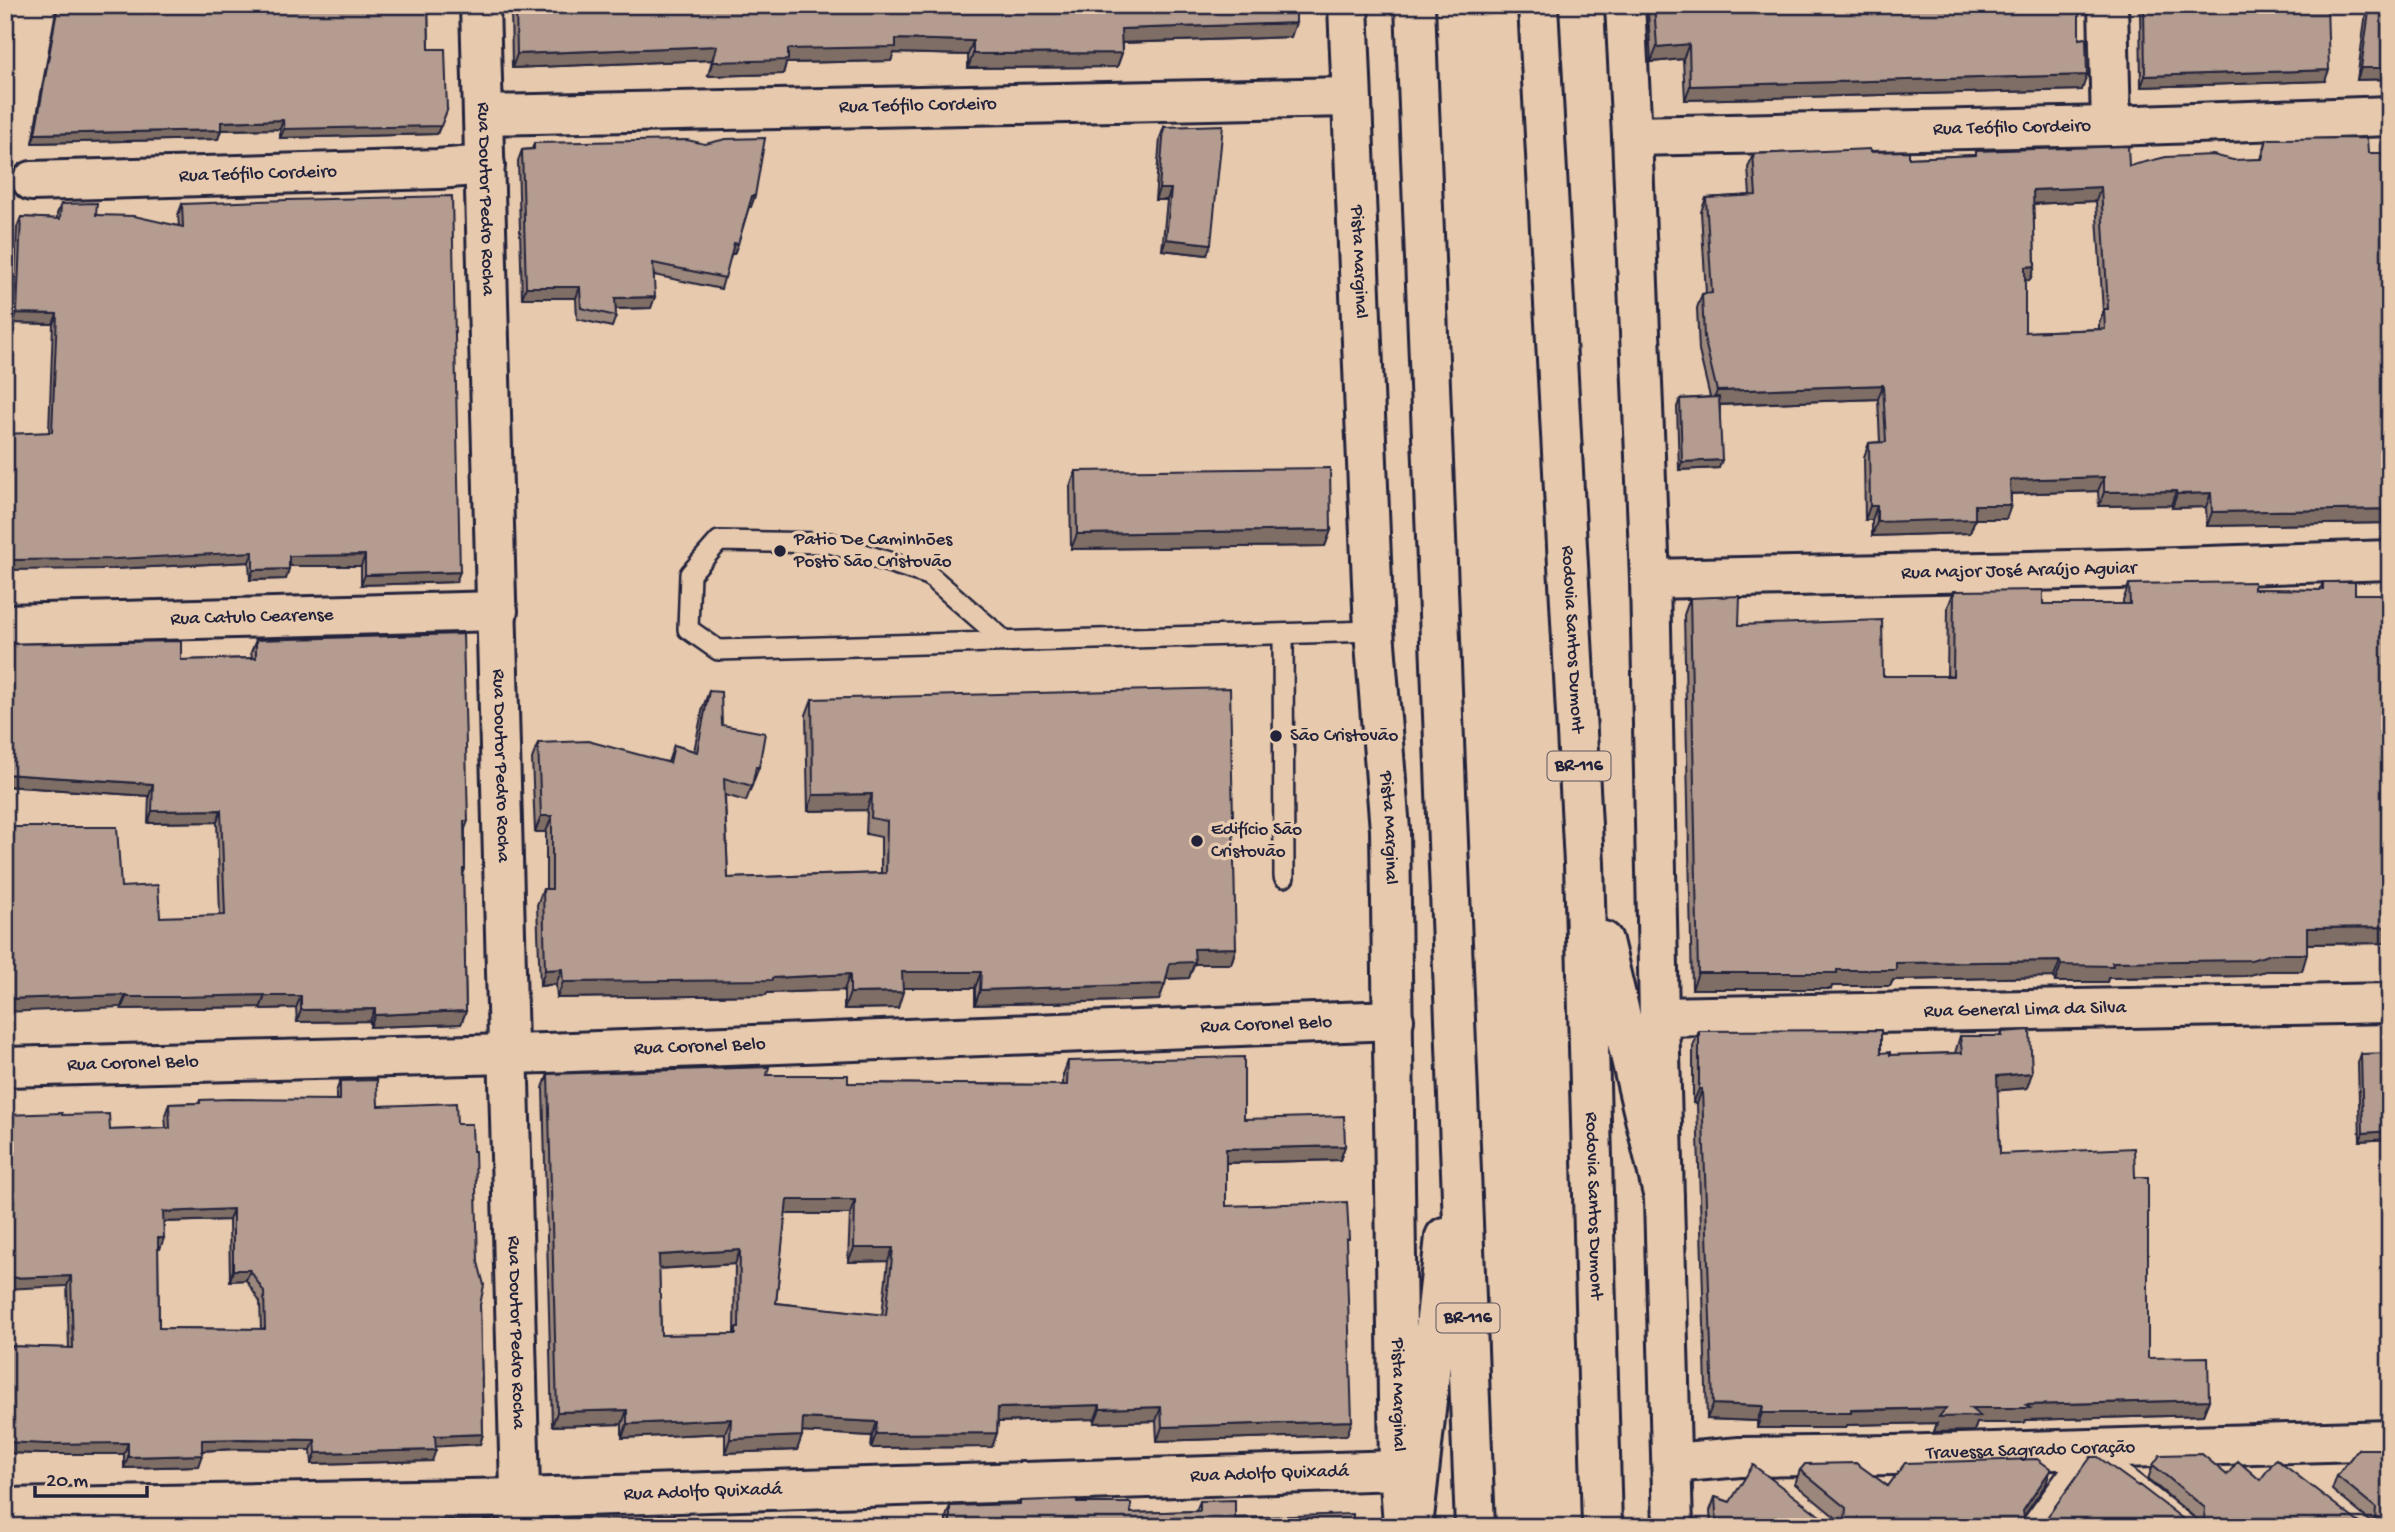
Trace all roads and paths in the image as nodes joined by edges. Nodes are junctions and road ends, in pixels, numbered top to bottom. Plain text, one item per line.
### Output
1 (480, 5) edge
2 (1348, 5) edge
3 (1415, 5) edge
4 (1538, 5) edge
5 (1625, 5) edge
6 (2108, 5) edge
7 (1351, 97) junction
8 (484, 115) junction
9 (2390, 116) edge
10 (2110, 126) junction
11 (1632, 136) junction
12 (485, 165) junction
13 (32, 181) dead end
14 (2390, 560) edge
15 (1650, 579) junction
16 (498, 611) junction
17 (5, 624) edge
18 (1374, 631) junction
19 (1283, 634) junction
20 (1006, 642) junction
21 (1584, 863) junction
22 (1284, 877) dead end
23 (2390, 1003) edge
24 (1659, 1017) junction
25 (1394, 1020) junction
26 (508, 1054) junction
27 (5, 1067) edge
28 (1460, 1110) junction
29 (1664, 1198) junction
30 (2390, 1440) edge
31 (2088, 1447) junction
32 (1672, 1462) junction
33 (1399, 1470) junction
34 (5, 1508) edge
35 (521, 1512) edge
36 (1403, 1527) edge
37 (1413, 1527) edge
38 (1475, 1527) edge
39 (1602, 1527) edge
40 (1673, 1527) edge
41 (2030, 1527) edge
42 (2189, 1527) edge

1 - 8 main road, Rua Doutor Pedro Rocha
2 - 7 main road, Pista Marginal
3 - 28 main road, BR-116
4 - 21 main road, Rodovia Santos Dumont / BR-116
5 - 11 main road
6 - 10 main road
7 - 8 main road, Rua Teófilo Cordeiro
7 - 18 main road, Pista Marginal
8 - 12 main road, Rua Doutor Pedro Rocha
9 - 10 main road, Rua Teófilo Cordeiro
10 - 11 main road, Rua Teófilo Cordeiro
11 - 15 main road
12 - 13 main road, Rua Teófilo Cordeiro
12 - 16 main road, Rua Doutor Pedro Rocha
14 - 15 main road, Rua Major José Araújo Aguiar
15 - 24 main road
16 - 17 main road, Rua Catulo Cearense
16 - 26 main road, Rua Doutor Pedro Rocha
18 - 19 lane
18 - 25 main road, Pista Marginal
19 - 20 lane
19 - 22 lane
20 - 20 lane
21 - 29 main road
21 - 39 main road, Rodovia Santos Dumont / BR-116
23 - 24 main road, Rua General Lima da Silva
24 - 29 main road
25 - 26 main road, Rua Coronel Belo
25 - 33 main road, Pista Marginal
26 - 27 main road, Rua Coronel Belo
26 - 35 main road, Rua Doutor Pedro Rocha
28 - 37 main road
28 - 38 main road, BR-116
29 - 32 main road
30 - 31 main road, Travessa Sagrado Coração
31 - 32 main road, Travessa Sagrado Coração
31 - 41 lane
31 - 42 lane
32 - 40 main road
33 - 35 main road, Rua Adolfo Quixadá
33 - 36 main road, Pista Marginal
34 - 35 main road, Rua Adolfo Quixadá

